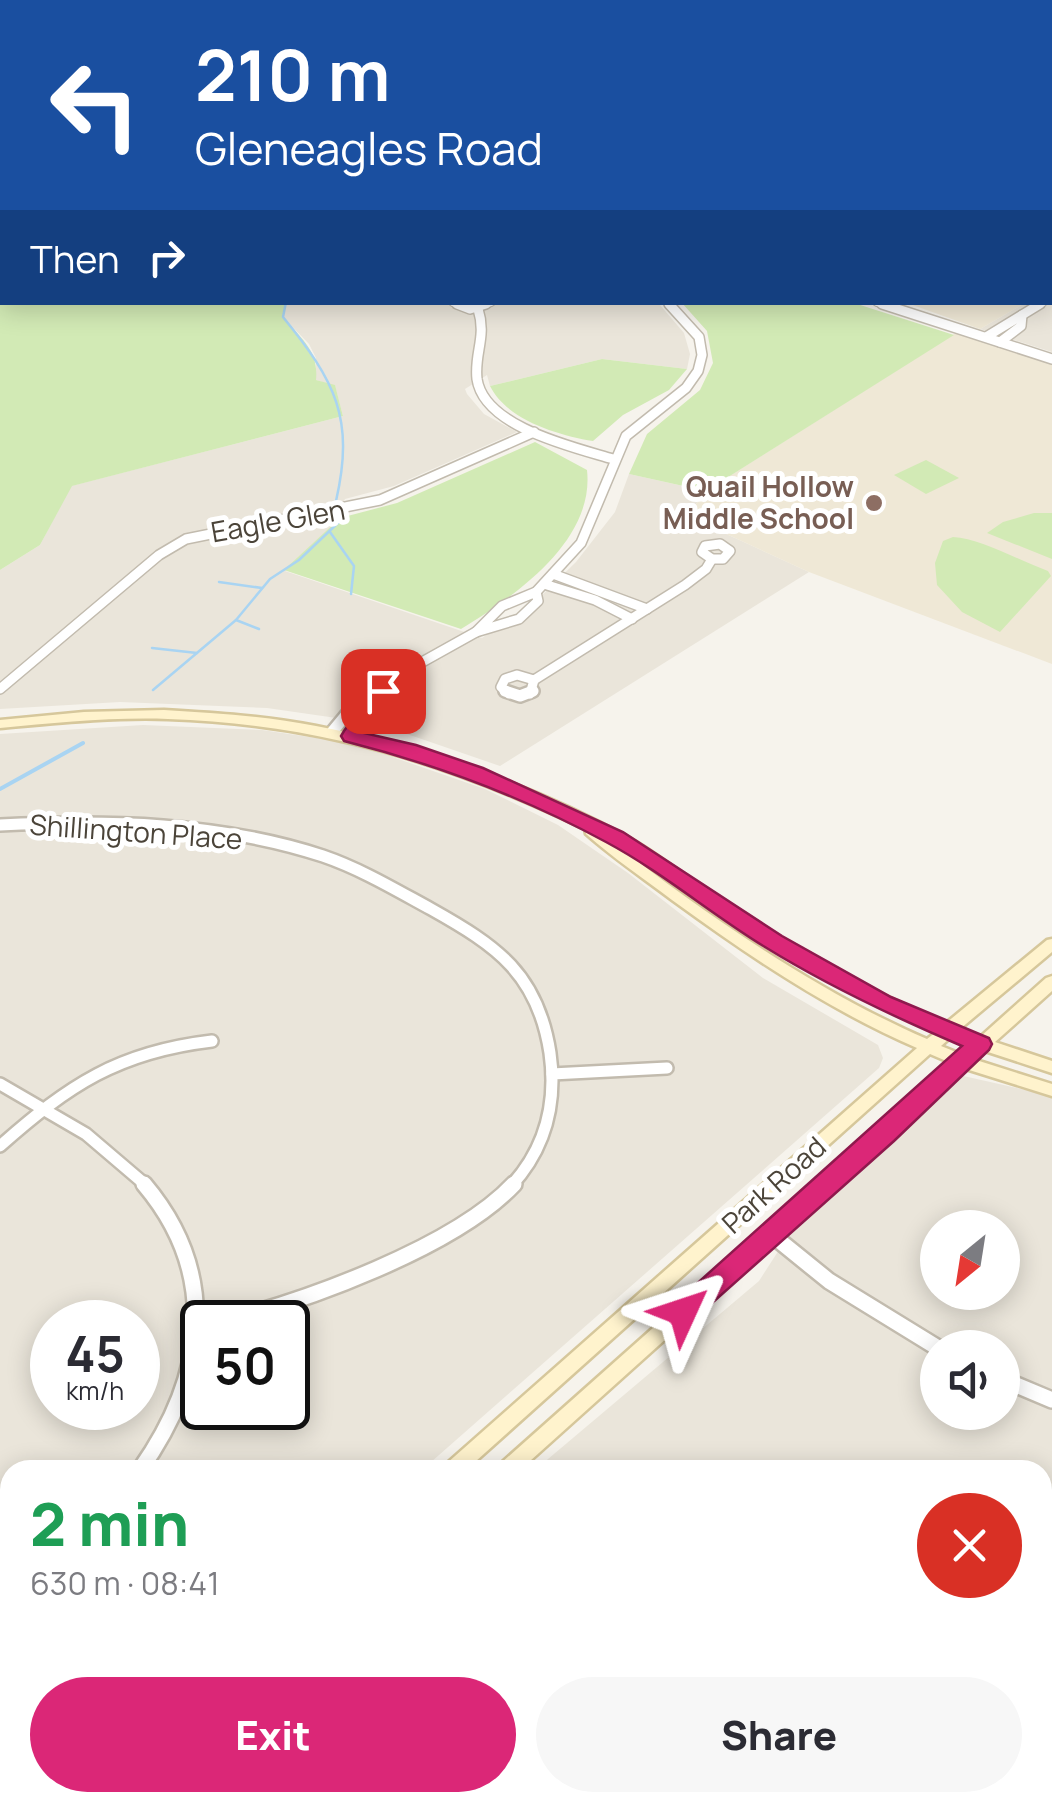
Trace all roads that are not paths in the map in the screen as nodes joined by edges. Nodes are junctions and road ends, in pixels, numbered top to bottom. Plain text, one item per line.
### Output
1 (458, 305) edge
2 (486, 305) edge
3 (671, 305) edge
4 (886, 305) edge
5 (1039, 305) edge
6 (478, 309) junction
7 (1022, 315) junction
8 (986, 338) junction
9 (1000, 342) junction
10 (1052, 359) edge
11 (534, 432) junction
12 (613, 459) junction
13 (712, 559) dead end
14 (554, 574) junction
15 (540, 588) junction
16 (647, 609) junction
17 (632, 619) junction
18 (476, 632) junction
19 (390, 680) junction
20 (534, 680) dead end
21 (0, 689) edge
22 (0, 724) edge
23 (332, 732) junction
24 (351, 736) junction
25 (580, 822) junction
26 (0, 825) edge
27 (1052, 944) edge
28 (1052, 982) edge
29 (947, 1031) junction
30 (212, 1042) dead end
31 (980, 1044) junction
32 (926, 1049) junction
33 (959, 1062) junction
34 (1052, 1067) edge
35 (667, 1068) dead end
36 (552, 1074) junction
37 (0, 1084) edge
38 (1052, 1090) edge
39 (45, 1108) junction
40 (0, 1146) edge
41 (771, 1234) junction
42 (197, 1300) edge
43 (297, 1300) edge
44 (920, 1337) edge
45 (1020, 1386) edge
46 (1052, 1400) edge
47 (180, 1402) edge
48 (146, 1460) edge
49 (464, 1460) edge
50 (518, 1460) edge

1 - 6 street
2 - 6 street
3 - 12 street
4 - 8 street
5 - 7 street
6 - 11 street
7 - 8 street
7 - 9 street
8 - 9 street
9 - 10 street
11 - 12 street
11 - 21 street, Eagle Glen
12 - 14 street
13 - 16 street
14 - 15 street
14 - 16 street
15 - 17 street
15 - 18 street
15 - 18 street
16 - 17 street
17 - 20 street
18 - 19 street
19 - 23 street
19 - 24 street
22 - 23 main road
23 - 24 main road
24 - 25 main road
25 - 29 main road
25 - 32 main road
26 - 36 street, Shillington Place
27 - 29 main road, Park Road
28 - 31 main road, Park Road
29 - 31 main road
29 - 32 main road, Park Road
30 - 39 street
31 - 33 main road, Park Road
31 - 34 main road
32 - 33 main road
32 - 49 main road, Park Road
33 - 38 main road
33 - 41 main road, Park Road
35 - 36 street
36 - 43 street, Shillington Place
37 - 39 street
39 - 40 street
39 - 42 street
41 - 44 street
41 - 50 main road, Park Road
45 - 46 street
47 - 48 street

